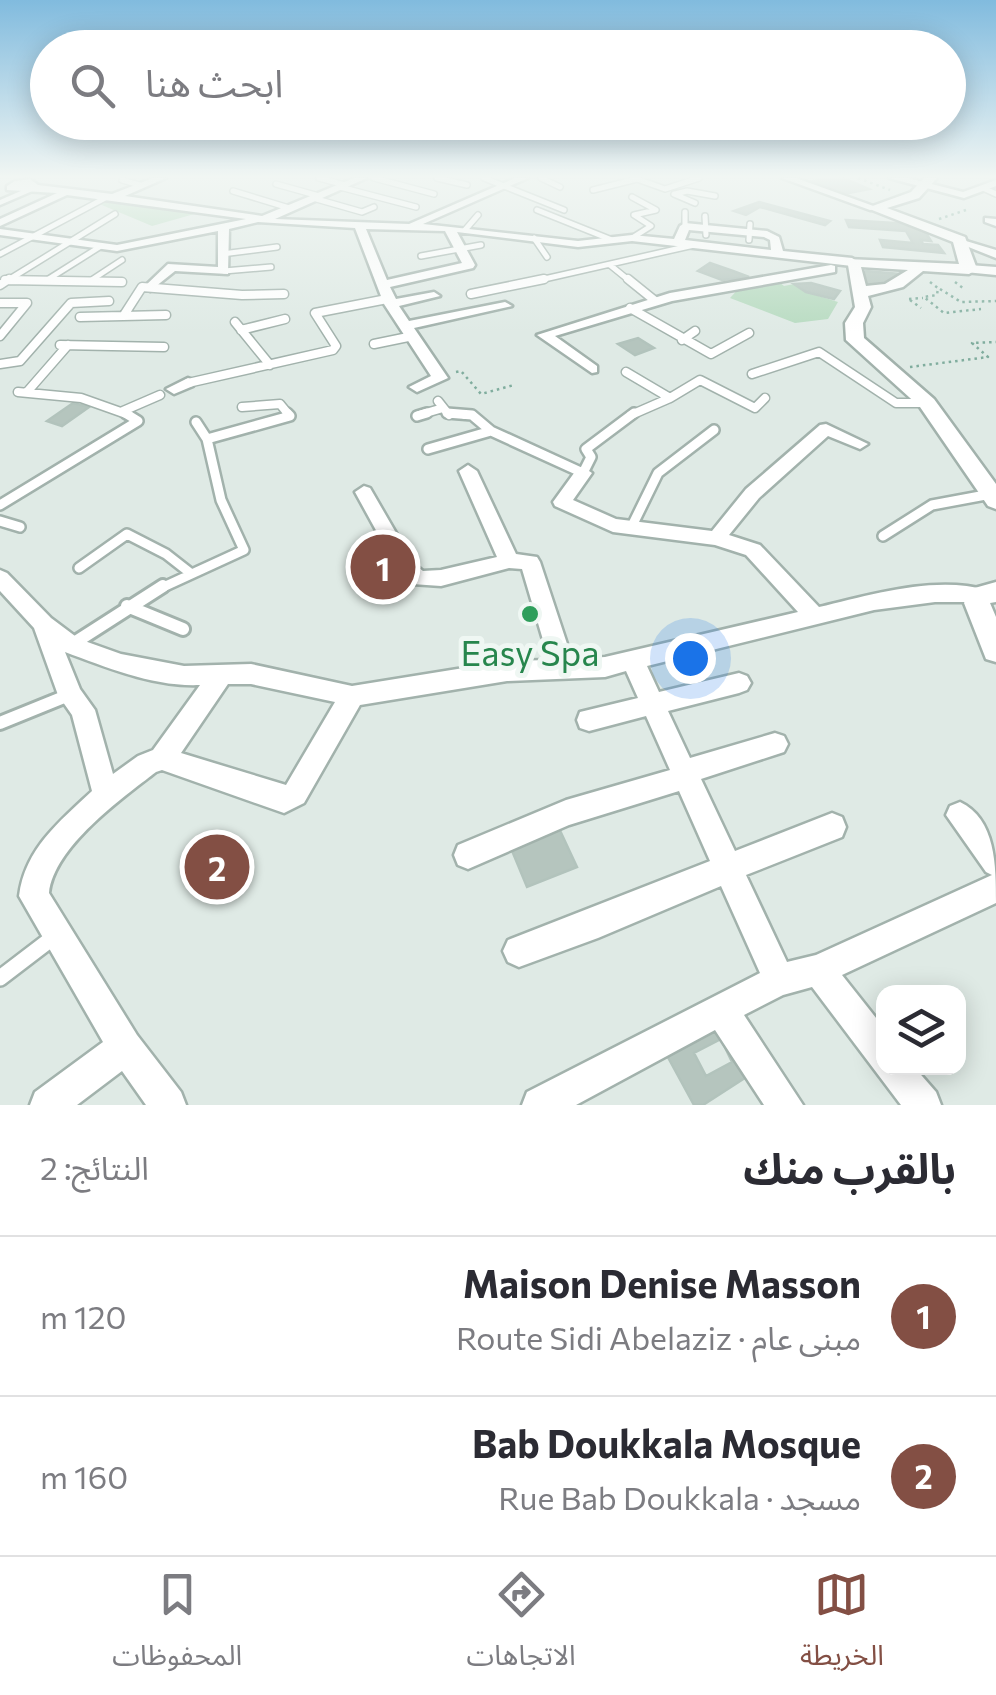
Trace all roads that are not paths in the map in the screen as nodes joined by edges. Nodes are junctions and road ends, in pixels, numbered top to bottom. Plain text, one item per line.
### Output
1 (45, 230) edge
2 (88, 230) edge
3 (223, 230) joint
4 (361, 230) edge
5 (450, 230) edge
6 (462, 230) edge
7 (465, 230) joint
8 (586, 230) edge
9 (647, 230) edge
10 (682, 230) edge
11 (714, 230) edge
12 (933, 230) edge
13 (0, 232) edge
14 (32, 236) junction
15 (534, 238) junction
16 (632, 238) junction
17 (612, 240) junction
18 (960, 240) junction
19 (68, 241) junction
20 (679, 242) junction
21 (695, 244) junction
22 (797, 244) dead end
23 (481, 245) dead end
24 (101, 246) junction
25 (277, 248) dead end
26 (461, 248) junction
27 (779, 250) junction
28 (0, 254) edge
29 (222, 254) junction
30 (996, 254) edge
31 (420, 256) dead end
32 (548, 257) dead end
33 (122, 260) dead end
34 (610, 265) junction
35 (852, 265) junction
36 (271, 267) dead end
37 (914, 268) junction
38 (970, 270) junction
39 (224, 271) junction
40 (801, 272) junction
41 (996, 272) edge
42 (46, 281) junction
43 (90, 281) junction
44 (2, 282) edge
45 (122, 282) dead end
46 (150, 287) junction
47 (861, 291) junction
48 (284, 294) dead end
49 (471, 294) dead end
50 (386, 296) junction
51 (434, 296) dead end
52 (654, 300) junction
53 (110, 301) dead end
54 (0, 303) edge
55 (504, 306) dead end
56 (630, 308) junction
57 (124, 315) junction
58 (166, 315) dead end
59 (80, 317) dead end
60 (284, 319) dead end
61 (410, 331) junction
62 (695, 331) dead end
63 (749, 332) dead end
64 (0, 336) edge
65 (682, 340) junction
66 (374, 344) dead end
67 (164, 347) dead end
68 (0, 364) edge
69 (270, 365) junction
70 (592, 368) dead end
71 (626, 372) dead end
72 (752, 374) dead end
73 (417, 386) dead end
74 (670, 398) junction
75 (765, 398) dead end
76 (927, 403) junction
77 (242, 407) dead end
78 (124, 411) junction
79 (417, 416) dead end
80 (196, 422) dead end
81 (714, 430) dead end
82 (492, 431) junction
83 (207, 439) junction
84 (860, 444) dead end
85 (428, 449) dead end
86 (468, 471) dead end
87 (583, 473) junction
88 (364, 492) dead end
89 (994, 498) edge
90 (0, 506) edge
91 (0, 521) edge
92 (20, 528) dead end
93 (631, 528) junction
94 (883, 536) dead end
95 (717, 538) junction
96 (509, 561) junction
97 (79, 568) dead end
98 (189, 572) junction
99 (0, 578) edge
100 (988, 594) edge
101 (127, 606) junction
102 (814, 615) junction
103 (43, 624) junction
104 (183, 629) dead end
105 (70, 645) junction
106 (996, 651) edge
107 (633, 662) junction
108 (563, 667) junction
109 (222, 674) junction
110 (739, 683) dead end
111 (70, 695) junction
112 (352, 696) junction
113 (652, 705) junction
114 (590, 720) dead end
115 (0, 723) edge
116 (775, 744) dead end
117 (162, 758) junction
118 (684, 778) junction
119 (106, 795) junction
120 (960, 815) dead end
121 (832, 827) dead end
122 (468, 855) dead end
123 (996, 862) edge
124 (726, 870) junction
125 (996, 888) edge
126 (58, 933) junction
127 (519, 951) dead end
128 (818, 970) junction
129 (0, 978) edge
130 (778, 980) junction
131 (721, 1009) junction
132 (876, 1046) edge
133 (125, 1047) junction
134 (899, 1075) edge
135 (48, 1105) edge
136 (168, 1105) edge
137 (540, 1105) edge
138 (786, 1105) edge
139 (923, 1105) edge

1 - 14 lane
2 - 19 lane
3 - 24 street
3 - 29 street
4 - 50 street
5 - 26 street
6 - 7 street
7 - 15 street
8 - 17 lane
9 - 16 lane
10 - 20 street
11 - 27 street
12 - 18 street
13 - 14 street
14 - 19 street
14 - 28 lane
15 - 17 street
15 - 32 lane
16 - 17 street
16 - 20 street
18 - 30 street
18 - 38 street
19 - 24 street
19 - 44 lane
20 - 21 street
21 - 27 street
21 - 34 lane
22 - 27 street
23 - 26 lane
24 - 42 lane
25 - 29 lane
26 - 31 lane
26 - 50 street
27 - 35 street
27 - 40 street
29 - 39 street
33 - 43 lane
34 - 49 lane
34 - 52 lane
35 - 37 street
35 - 40 street
35 - 47 street
36 - 39 lane
37 - 38 street
37 - 47 street
38 - 41 street
39 - 46 street
40 - 52 street
42 - 43 lane
42 - 44 lane
43 - 45 lane
46 - 48 lane
46 - 57 lane
47 - 76 street
50 - 51 street
50 - 61 street
50 - 69 lane
52 - 56 street
53 - 68 lane
54 - 64 lane
55 - 61 street
56 - 65 lane
56 - 70 street
57 - 58 lane
57 - 59 lane
60 - 69 lane
61 - 66 lane
61 - 73 street
62 - 65 lane
63 - 65 lane
67 - 78 lane
69 - 78 lane
71 - 74 lane
72 - 76 lane
74 - 75 lane
74 - 87 lane
76 - 89 street
77 - 83 lane
78 - 90 lane
79 - 82 lane
80 - 83 lane
81 - 93 lane
82 - 85 lane
82 - 87 lane
83 - 98 lane
84 - 95 street
86 - 96 street
87 - 93 street
88 - 96 street
89 - 94 lane
91 - 92 lane
93 - 95 street
95 - 102 street
96 - 108 street
97 - 98 lane
98 - 101 lane
99 - 103 street
100 - 102 street
100 - 106 street
101 - 104 lane
101 - 105 lane
102 - 107 street
103 - 105 street
103 - 111 street
105 - 109 street
107 - 108 street
107 - 113 street
108 - 112 street
109 - 112 street
109 - 117 street
110 - 113 street
111 - 115 lane
111 - 119 street
112 - 117 street
113 - 114 street
113 - 118 street
116 - 118 street
117 - 119 street
118 - 122 street
118 - 124 street
119 - 126 street
120 - 123 street
121 - 124 street
124 - 127 street
124 - 130 street
125 - 128 street
126 - 129 lane
126 - 133 street
128 - 130 street
128 - 132 street
130 - 131 street
131 - 137 street
131 - 138 street
133 - 135 street
133 - 136 street
134 - 139 street

